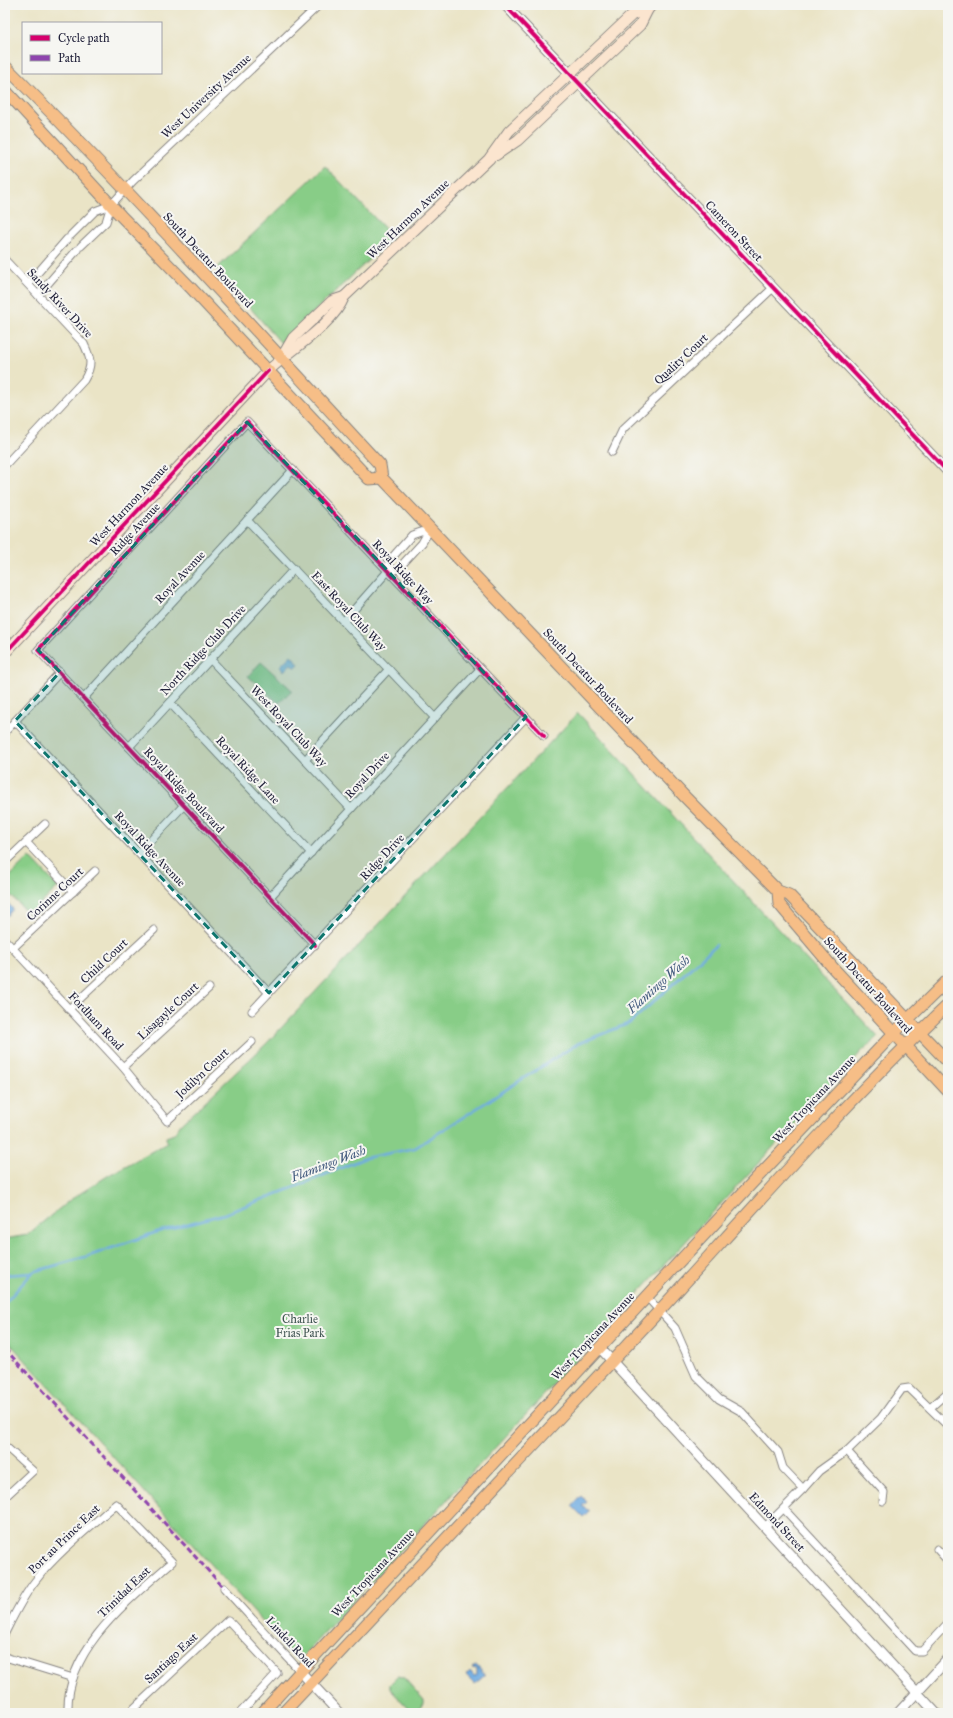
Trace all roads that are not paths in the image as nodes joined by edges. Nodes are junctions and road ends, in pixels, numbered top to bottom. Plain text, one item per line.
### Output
1 (319, 5) edge
2 (505, 5) edge
3 (650, 7) edge
4 (5, 66) edge
5 (570, 74) junction
6 (579, 82) junction
7 (5, 90) edge
8 (489, 159) junction
9 (125, 190) junction
10 (111, 205) junction
11 (5, 260) edge
12 (28, 284) junction
13 (773, 288) junction
14 (38, 295) junction
15 (282, 358) junction
16 (268, 371) junction
17 (247, 422) joint
18 (612, 452) dead end
19 (5, 465) edge
20 (293, 470) junction
21 (948, 472) edge
22 (382, 478) junction
23 (248, 520) junction
24 (430, 529) junction
25 (294, 569) junction
26 (388, 571) junction
27 (344, 621) junction
28 (38, 650) joint
29 (5, 653) edge
30 (210, 659) junction
31 (389, 669) junction
32 (480, 669) junction
33 (60, 672) junction
34 (84, 698) junction
35 (170, 703) junction
36 (435, 718) junction
37 (526, 718) junction
38 (15, 721) junction
39 (5, 732) edge
40 (544, 736) dead end
41 (129, 747) junction
42 (305, 760) junction
43 (184, 805) junction
44 (351, 809) junction
45 (45, 824) dead end
46 (26, 842) junction
47 (311, 852) junction
48 (139, 853) junction
49 (5, 862) edge
50 (95, 871) dead end
51 (778, 891) junction
52 (73, 892) junction
53 (270, 897) junction
54 (154, 930) dead end
55 (5, 940) edge
56 (315, 945) junction
57 (13, 948) junction
58 (948, 980) edge
59 (209, 988) dead end
60 (269, 992) junction
61 (948, 1005) edge
62 (69, 1008) junction
63 (252, 1011) dead end
64 (908, 1019) junction
65 (920, 1032) junction
66 (894, 1033) junction
67 (252, 1042) dead end
68 (906, 1046) junction
69 (948, 1062) edge
70 (123, 1067) junction
71 (948, 1091) edge
72 (167, 1121) joint
73 (721, 1217) junction
74 (734, 1228) junction
75 (647, 1297) junction
76 (660, 1310) junction
77 (600, 1348) junction
78 (612, 1361) junction
79 (948, 1392) edge
80 (930, 1408) junction
81 (948, 1426) edge
82 (515, 1439) junction
83 (5, 1446) edge
84 (528, 1451) junction
85 (847, 1451) junction
86 (803, 1489) junction
87 (5, 1496) edge
88 (883, 1502) dead end
89 (116, 1504) joint
90 (784, 1509) junction
91 (766, 1527) junction
92 (414, 1548) junction
93 (937, 1549) dead end
94 (404, 1558) junction
95 (427, 1560) junction
96 (948, 1561) edge
97 (417, 1570) junction
98 (224, 1588) dead end
99 (8, 1617) edge
100 (948, 1623) edge
101 (5, 1633) edge
102 (5, 1657) edge
103 (948, 1659) edge
104 (300, 1671) junction
105 (73, 1678) junction
106 (312, 1683) junction
107 (917, 1692) junction
108 (68, 1713) edge
109 (129, 1713) edge
110 (240, 1713) edge
111 (262, 1713) edge
112 (283, 1713) edge
113 (339, 1713) edge
114 (898, 1713) edge
115 (936, 1713) edge

1 - 9 street, West University Avenue
2 - 5 street, Cameron Street
3 - 5 main road, West Harmon Avenue
3 - 6 main road, West Harmon Avenue
4 - 9 main road, South Decatur Boulevard
5 - 6 street, Cameron Street
5 - 8 main road, West Harmon Avenue
6 - 8 main road, West Harmon Avenue
6 - 13 street, Cameron Street
7 - 10 main road
8 - 15 main road, West Harmon Avenue
9 - 10 street, West University Avenue
9 - 15 main road, South Decatur Boulevard
10 - 12 street
10 - 14 street
10 - 16 main road
11 - 12 street, Sandy River Drive
12 - 14 street, Sandy River Drive
13 - 18 street, Quality Court
13 - 21 street, Cameron Street
14 - 19 street, Sandy River Drive
15 - 16 main road, West Harmon Avenue
15 - 22 main road, South Decatur Boulevard
16 - 22 main road
16 - 29 main road, West Harmon Avenue
17 - 20 street, Royal Ridge Way
17 - 28 street, Ridge Avenue
20 - 23 street, Royal Avenue
20 - 26 street, Royal Ridge Way
22 - 24 main road, South Decatur Boulevard
23 - 25 street, East Royal Club Way
23 - 34 street, Royal Avenue
24 - 26 street
24 - 26 street
24 - 51 main road, South Decatur Boulevard
25 - 27 street, East Royal Club Way
25 - 30 street, North Ridge Club Drive
26 - 27 street
26 - 32 street, Royal Ridge Way
27 - 31 street, East Royal Club Way
28 - 33 street, Royal Ridge Boulevard
30 - 35 street, North Ridge Club Drive
30 - 42 street, West Royal Club Way
31 - 36 street, East Royal Club Way
31 - 42 street
32 - 36 street, Royal Drive
32 - 37 street, Royal Ridge Way
33 - 34 street, Royal Ridge Boulevard
33 - 38 street
34 - 41 street, Royal Ridge Boulevard
35 - 41 street, North Ridge Club Drive
35 - 47 street, Royal Ridge Lane
36 - 44 street, Royal Drive
37 - 40 street, Royal Ridge Way
37 - 56 street, Ridge Drive
38 - 39 street
38 - 48 street, Royal Ridge Avenue
41 - 43 street, Royal Ridge Boulevard
42 - 44 street, West Royal Club Way
43 - 48 street
43 - 53 street, Royal Ridge Boulevard
44 - 47 street, Royal Drive
45 - 46 street
46 - 49 street
46 - 52 street
47 - 53 street, Royal Drive
48 - 60 street, Royal Ridge Avenue
50 - 52 street, Corinne Court
51 - 64 main road, South Decatur Boulevard
51 - 66 main road, South Decatur Boulevard
52 - 57 street, Corinne Court
53 - 56 street, Royal Ridge Boulevard
54 - 62 street, Child Court
55 - 57 street, Fordham Road
56 - 60 street, Ridge Drive
57 - 62 street, Fordham Road
58 - 64 main road, West Tropicana Avenue
59 - 70 street, Lisagayle Court
60 - 63 street, Ridge Drive
61 - 65 main road
62 - 70 street, Fordham Road
64 - 65 main road, South Decatur Boulevard
64 - 66 main road, West Tropicana Avenue
65 - 68 main road
65 - 69 main road, South Decatur Boulevard
66 - 68 main road, South Decatur Boulevard
66 - 73 main road, West Tropicana Avenue
67 - 72 street, Jodilyn Court
68 - 71 main road, South Decatur Boulevard
68 - 74 main road
70 - 72 street, Fordham Road
73 - 74 main road
73 - 75 main road, West Tropicana Avenue
74 - 76 main road
75 - 76 street
75 - 77 main road, West Tropicana Avenue
76 - 78 main road
76 - 86 street
77 - 78 street, Edmond Street
77 - 82 main road, West Tropicana Avenue
78 - 84 main road
78 - 91 street, Edmond Street
79 - 80 street
80 - 81 street
80 - 85 street
82 - 84 main road
82 - 92 main road, West Tropicana Avenue
83 - 87 street
84 - 95 main road
85 - 86 street
85 - 88 street
86 - 90 street
89 - 99 street, Port au Prince East
89 - 105 street, Trinidad East
90 - 91 street
90 - 100 street
91 - 107 street, Edmond Street
92 - 94 main road, West Tropicana Avenue
92 - 95 main road
93 - 96 street
94 - 97 main road
94 - 104 main road, West Tropicana Avenue
95 - 97 main road
97 - 106 main road
98 - 104 street, Lindell Road
99 - 101 street, Port au Prince East
102 - 105 street
103 - 107 street
104 - 106 street, Lindell Road
104 - 111 main road, West Tropicana Avenue
105 - 108 street, Trinidad East
106 - 112 main road
106 - 113 street, Lindell Road
107 - 114 street
107 - 115 street, Edmond Street
109 - 110 street, Santiago East

